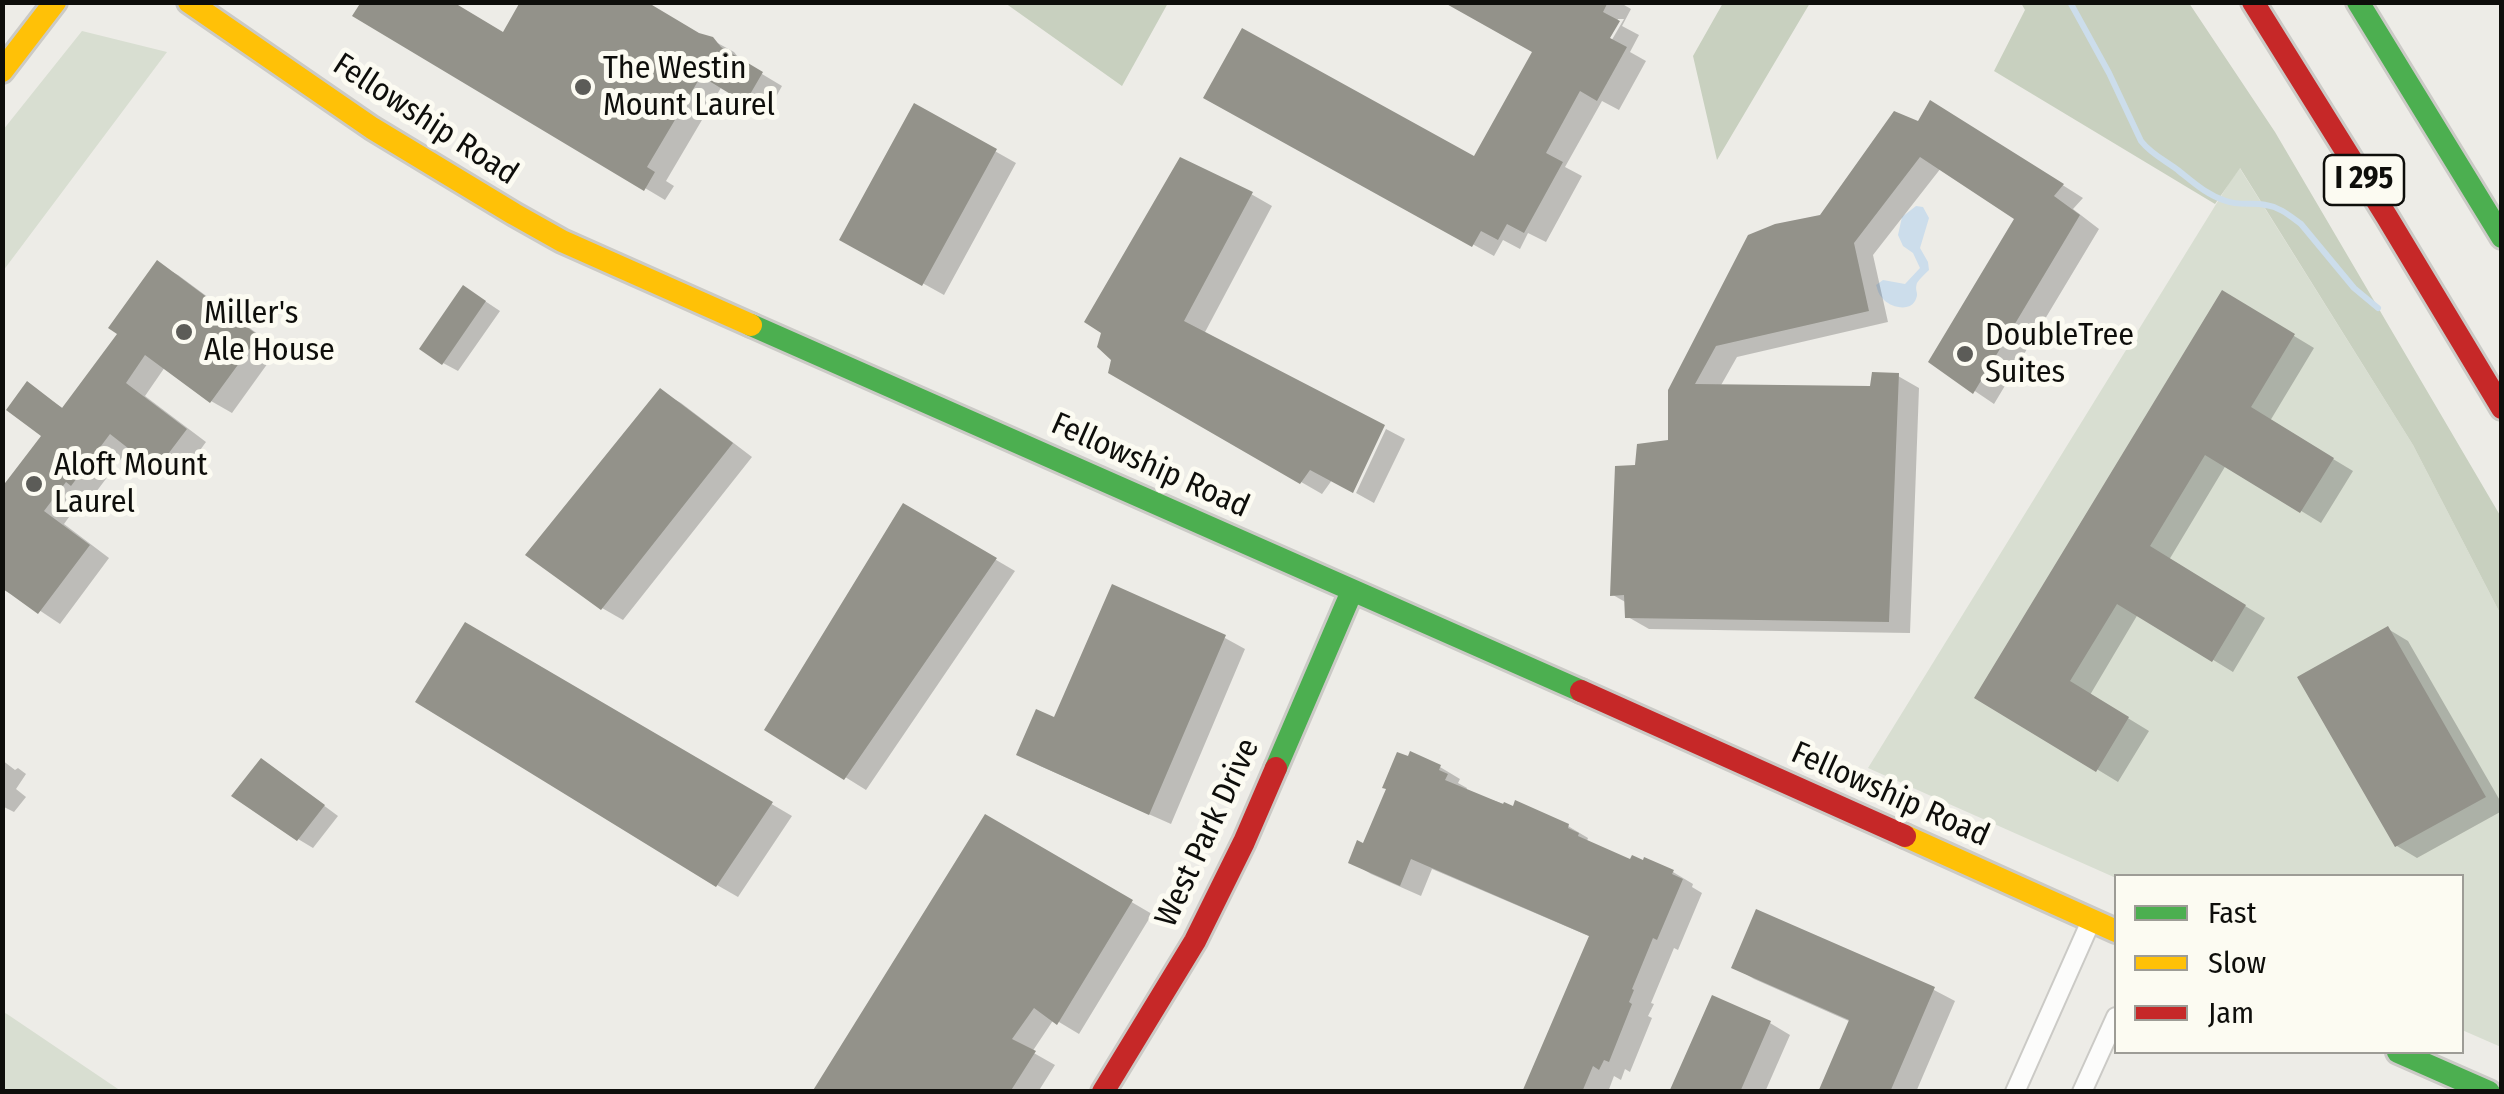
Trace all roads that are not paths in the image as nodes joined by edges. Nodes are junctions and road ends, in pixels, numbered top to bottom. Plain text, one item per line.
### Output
1 (55, 2) edge
2 (188, 2) edge
3 (2252, 2) edge
4 (2358, 2) edge
5 (2, 72) edge
6 (2502, 237) edge
7 (2502, 408) edge
8 (1352, 591) junction
9 (2091, 920) junction
10 (2114, 930) edge
11 (2114, 1021) edge
12 (2403, 1054) edge
13 (1103, 1092) edge
14 (2015, 1092) edge
15 (2082, 1092) edge
16 (2489, 1092) edge

1 - 5 main road
2 - 8 main road, Fellowship Road
3 - 7 main road, I 295
4 - 6 main road, I 295
8 - 9 main road, Fellowship Road
8 - 13 main road, West Park Drive
9 - 10 main road, Fellowship Road
9 - 14 street
11 - 15 street
12 - 16 main road

